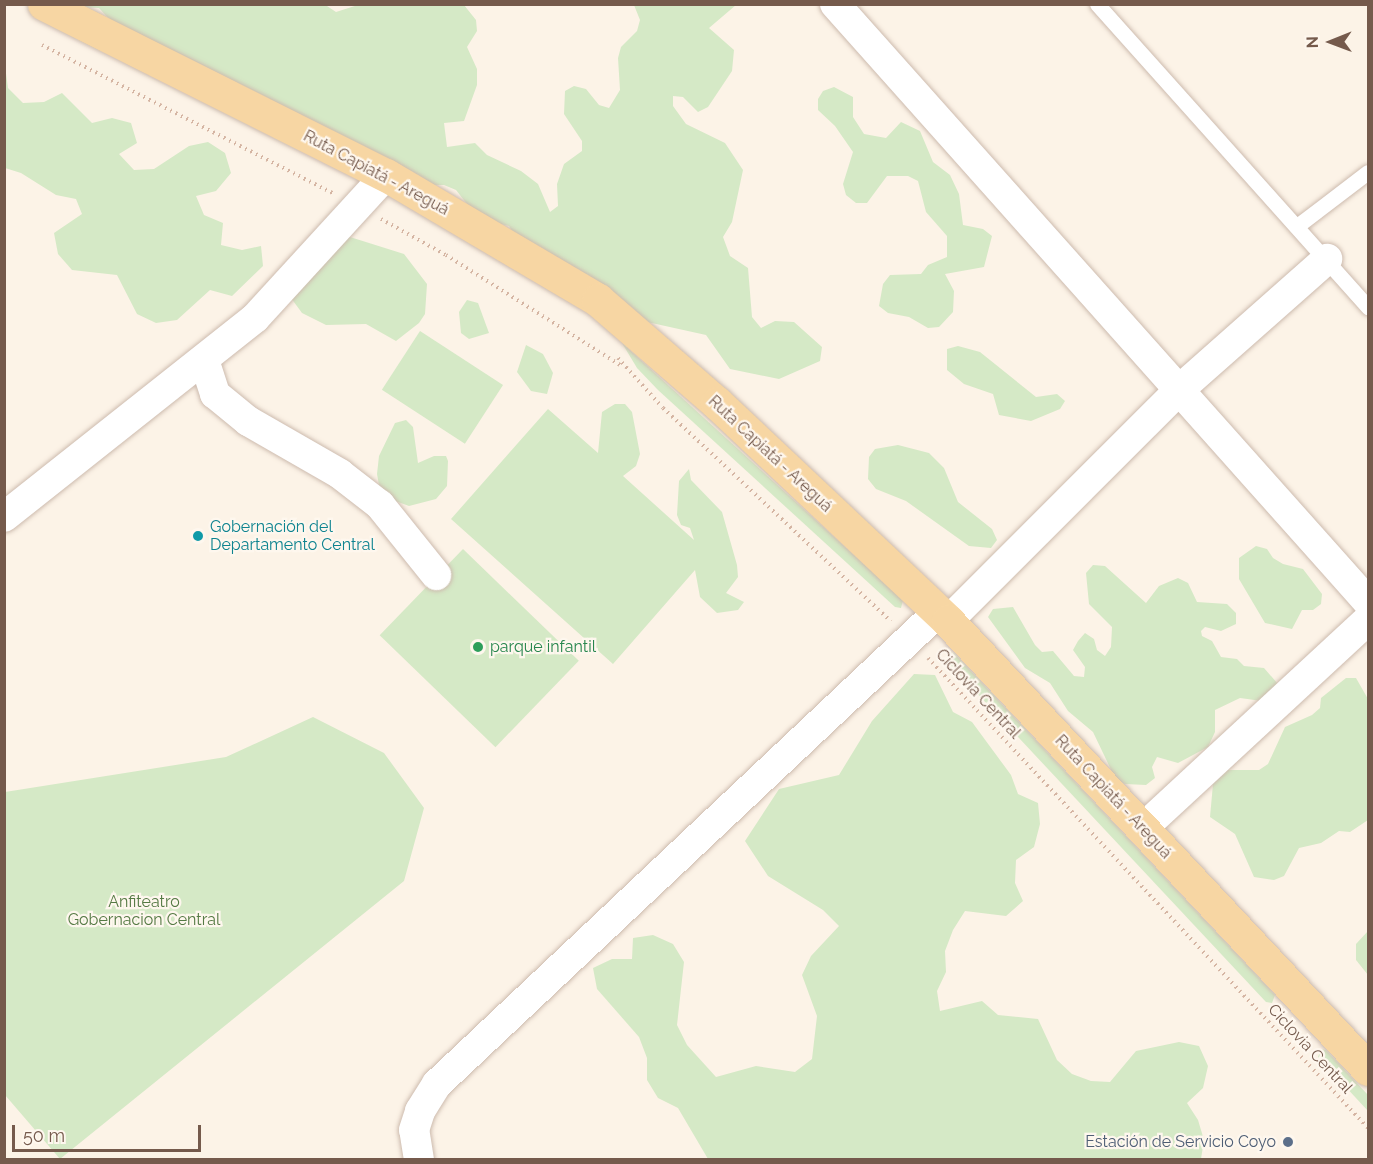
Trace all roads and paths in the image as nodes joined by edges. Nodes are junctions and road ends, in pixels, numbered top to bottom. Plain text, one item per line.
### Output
1 (44, 4) edge
2 (835, 4) edge
3 (1097, 4) edge
4 (1368, 172) edge
5 (386, 175) junction
6 (1297, 226) junction
7 (1327, 259) junction
8 (1368, 307) edge
9 (613, 352) dead end
10 (204, 360) junction
11 (1179, 390) junction
12 (4, 517) edge
13 (436, 575) dead end
14 (1368, 602) edge
15 (943, 616) junction
16 (1368, 620) edge
17 (909, 639) junction
18 (1143, 828) junction
19 (1368, 1069) edge
20 (1368, 1128) edge
21 (419, 1160) edge

1 - 5 main road, Ruta Capiatá - Areguá
2 - 11 street
3 - 6 lane
4 - 6 lane
5 - 10 street
5 - 15 main road, Ruta Capiatá - Areguá
6 - 7 lane
7 - 8 lane
7 - 11 street
9 - 17 path, Ciclovia Central
10 - 12 street
10 - 13 street
11 - 14 street
11 - 15 street
15 - 17 street
15 - 18 main road, Ruta Capiatá - Areguá
16 - 18 street
17 - 20 path, Ciclovia Central
17 - 21 street
18 - 19 main road, Ruta Capiatá - Areguá

